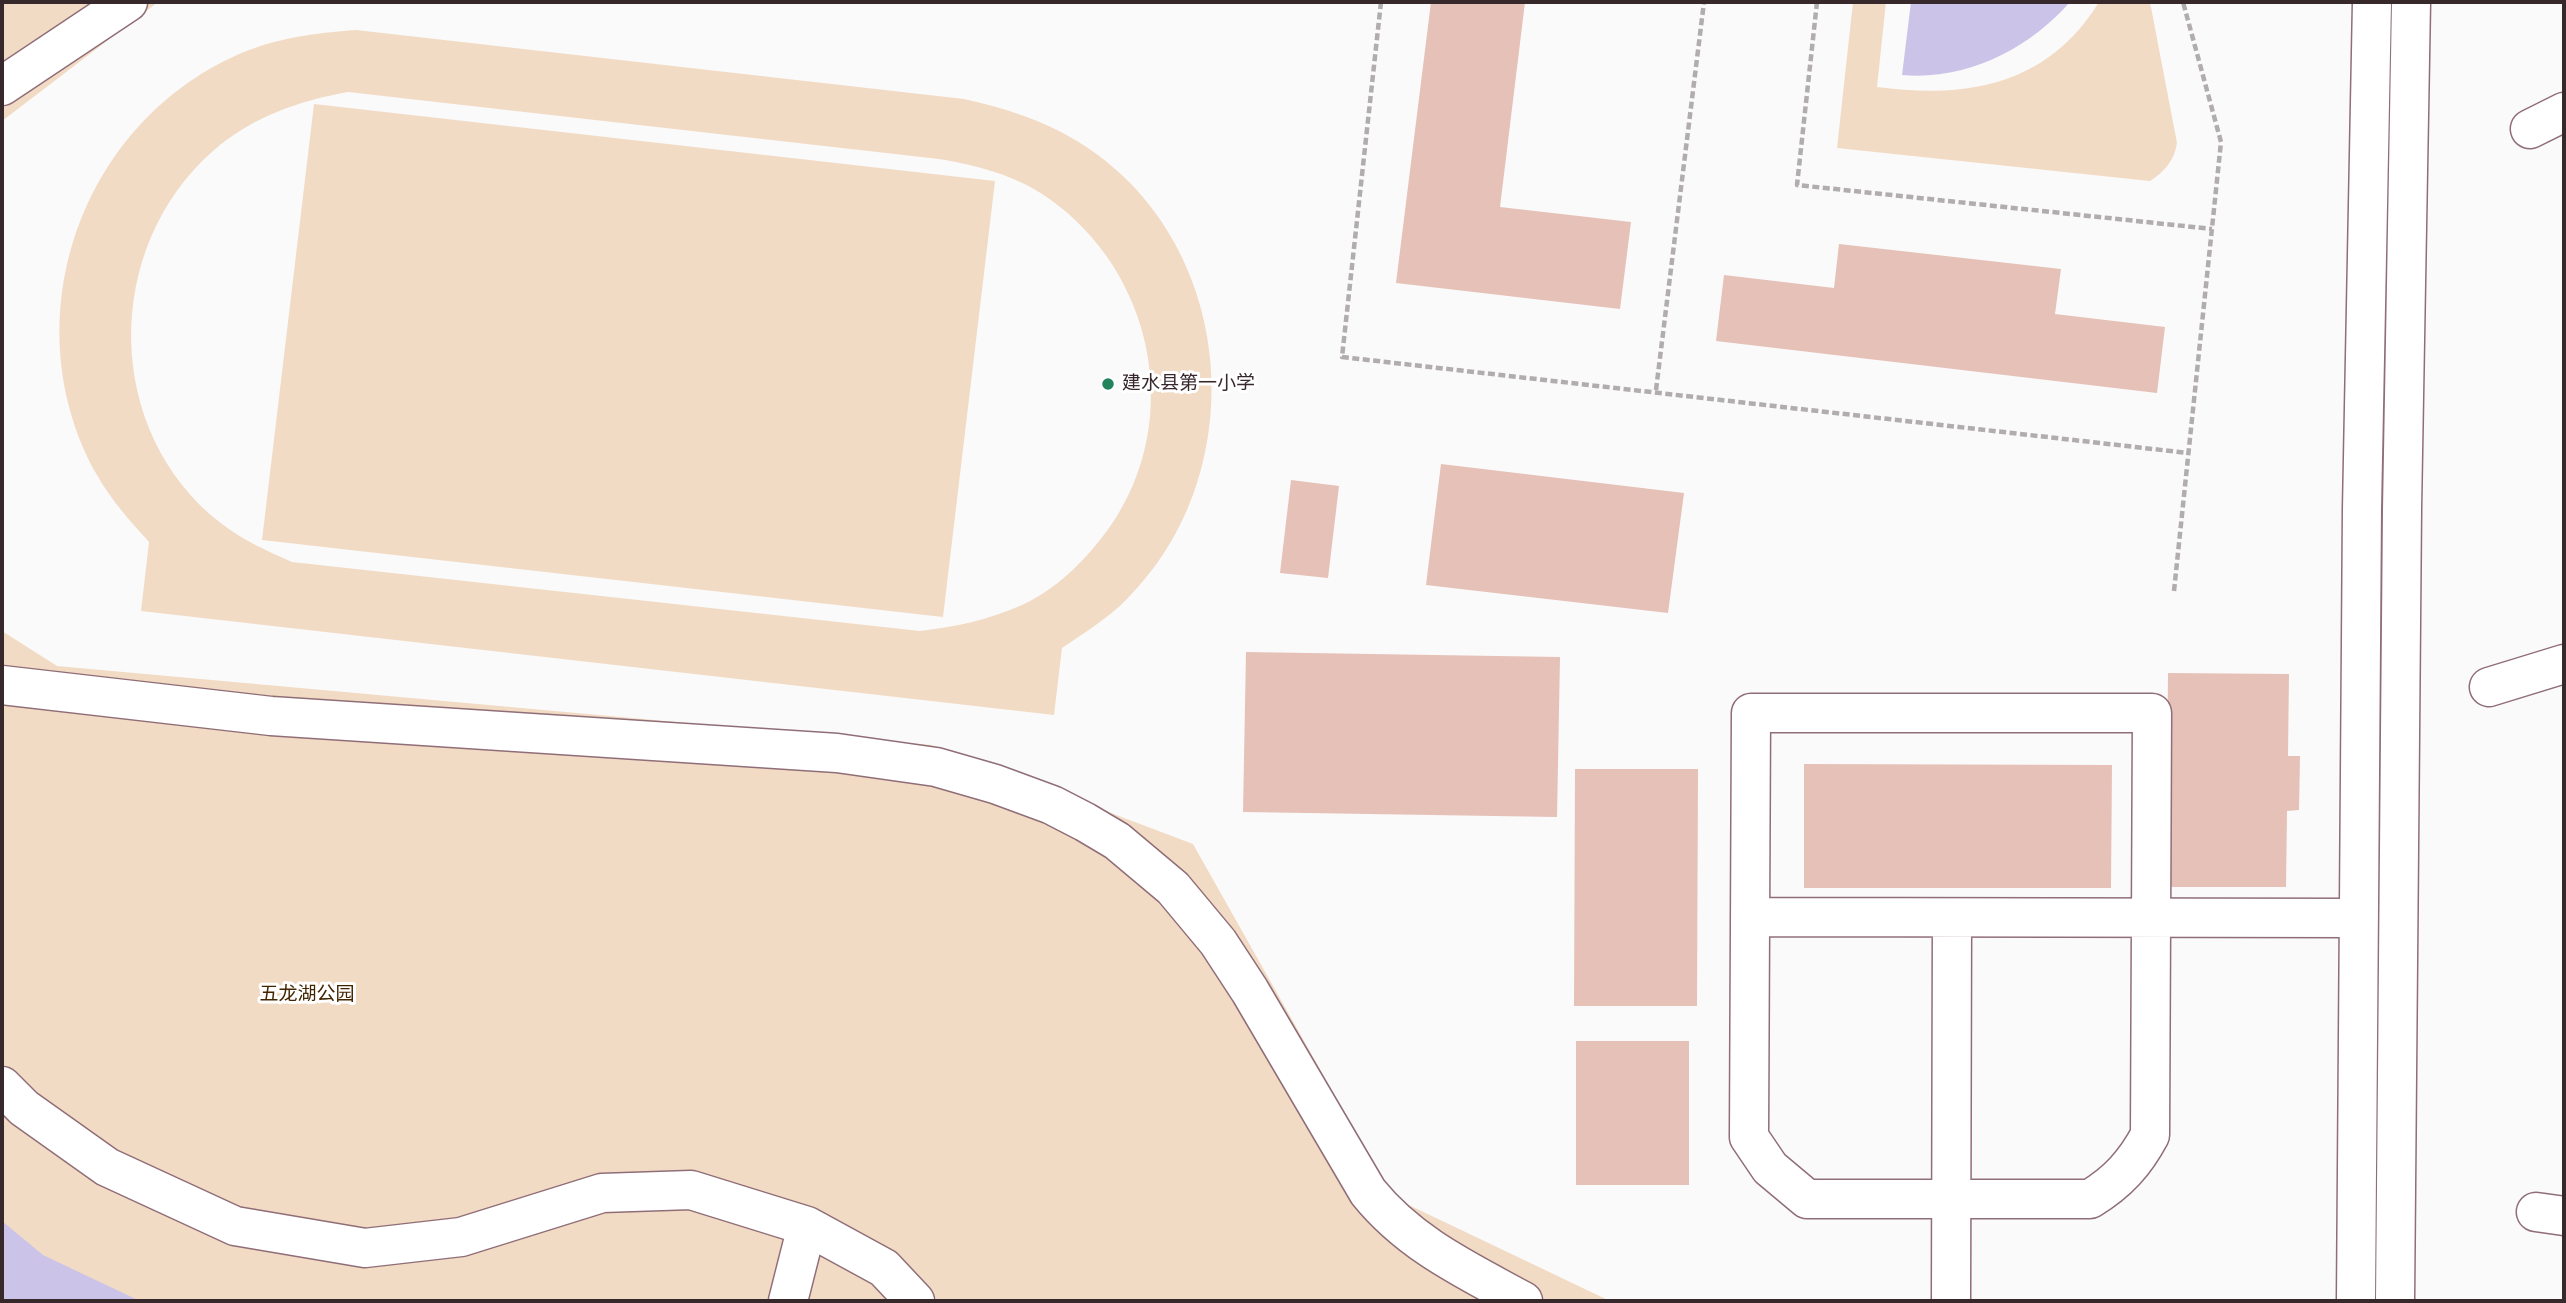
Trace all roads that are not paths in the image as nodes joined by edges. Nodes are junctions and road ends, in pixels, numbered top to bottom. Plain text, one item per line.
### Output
1 (128, 2) edge
2 (2372, 2) edge
3 (2411, 2) edge
4 (2, 86) edge
5 (2564, 112) edge
6 (2530, 129) dead end
7 (2564, 664) edge
8 (2, 685) edge
9 (2489, 687) dead end
10 (1750, 917) junction
11 (1952, 918) junction
12 (2151, 918) junction
13 (2359, 918) junction
14 (2, 1086) edge
15 (1951, 1199) junction
16 (807, 1226) junction
17 (788, 1301) edge
18 (915, 1301) edge
19 (1523, 1301) edge
20 (1951, 1301) edge
21 (2356, 1301) edge
22 (2395, 1301) edge

1 - 4 street
2 - 13 street
3 - 22 street
5 - 6 street
7 - 9 street
8 - 19 street
10 - 11 street
10 - 12 street
10 - 15 street
11 - 12 street
11 - 15 street
12 - 13 street
12 - 15 street
13 - 21 street
14 - 16 street
15 - 20 street
16 - 17 street
16 - 18 street

